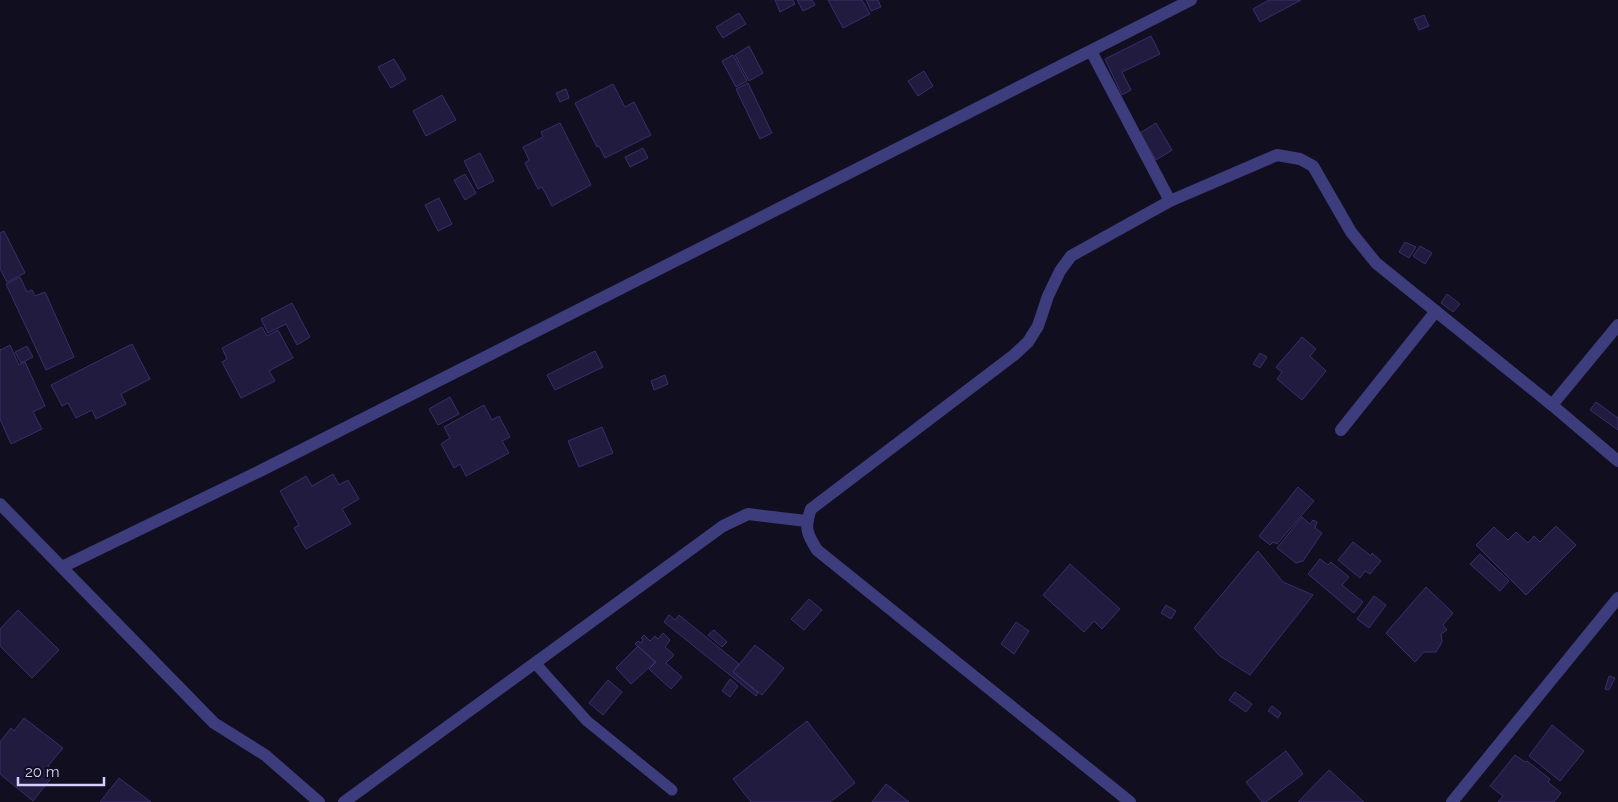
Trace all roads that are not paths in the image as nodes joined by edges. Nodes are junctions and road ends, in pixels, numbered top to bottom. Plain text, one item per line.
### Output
1 (1191, 0) edge
2 (1091, 51) junction
3 (1170, 201) junction
4 (1436, 311) junction
5 (1618, 325) edge
6 (1552, 405) junction
7 (1341, 430) dead end
8 (1618, 461) edge
9 (0, 504) edge
10 (806, 522) junction
11 (62, 568) junction
12 (1618, 598) edge
13 (535, 663) junction
14 (672, 790) dead end
15 (319, 802) edge
16 (344, 802) edge
17 (1130, 802) edge
18 (1452, 802) edge

1 - 2 street
2 - 3 street
2 - 11 street
3 - 4 street
3 - 10 street
4 - 6 street
4 - 7 street
5 - 6 street
6 - 8 street
9 - 11 street
10 - 13 street
10 - 17 street
11 - 15 street
12 - 18 street
13 - 14 lane
13 - 16 street

